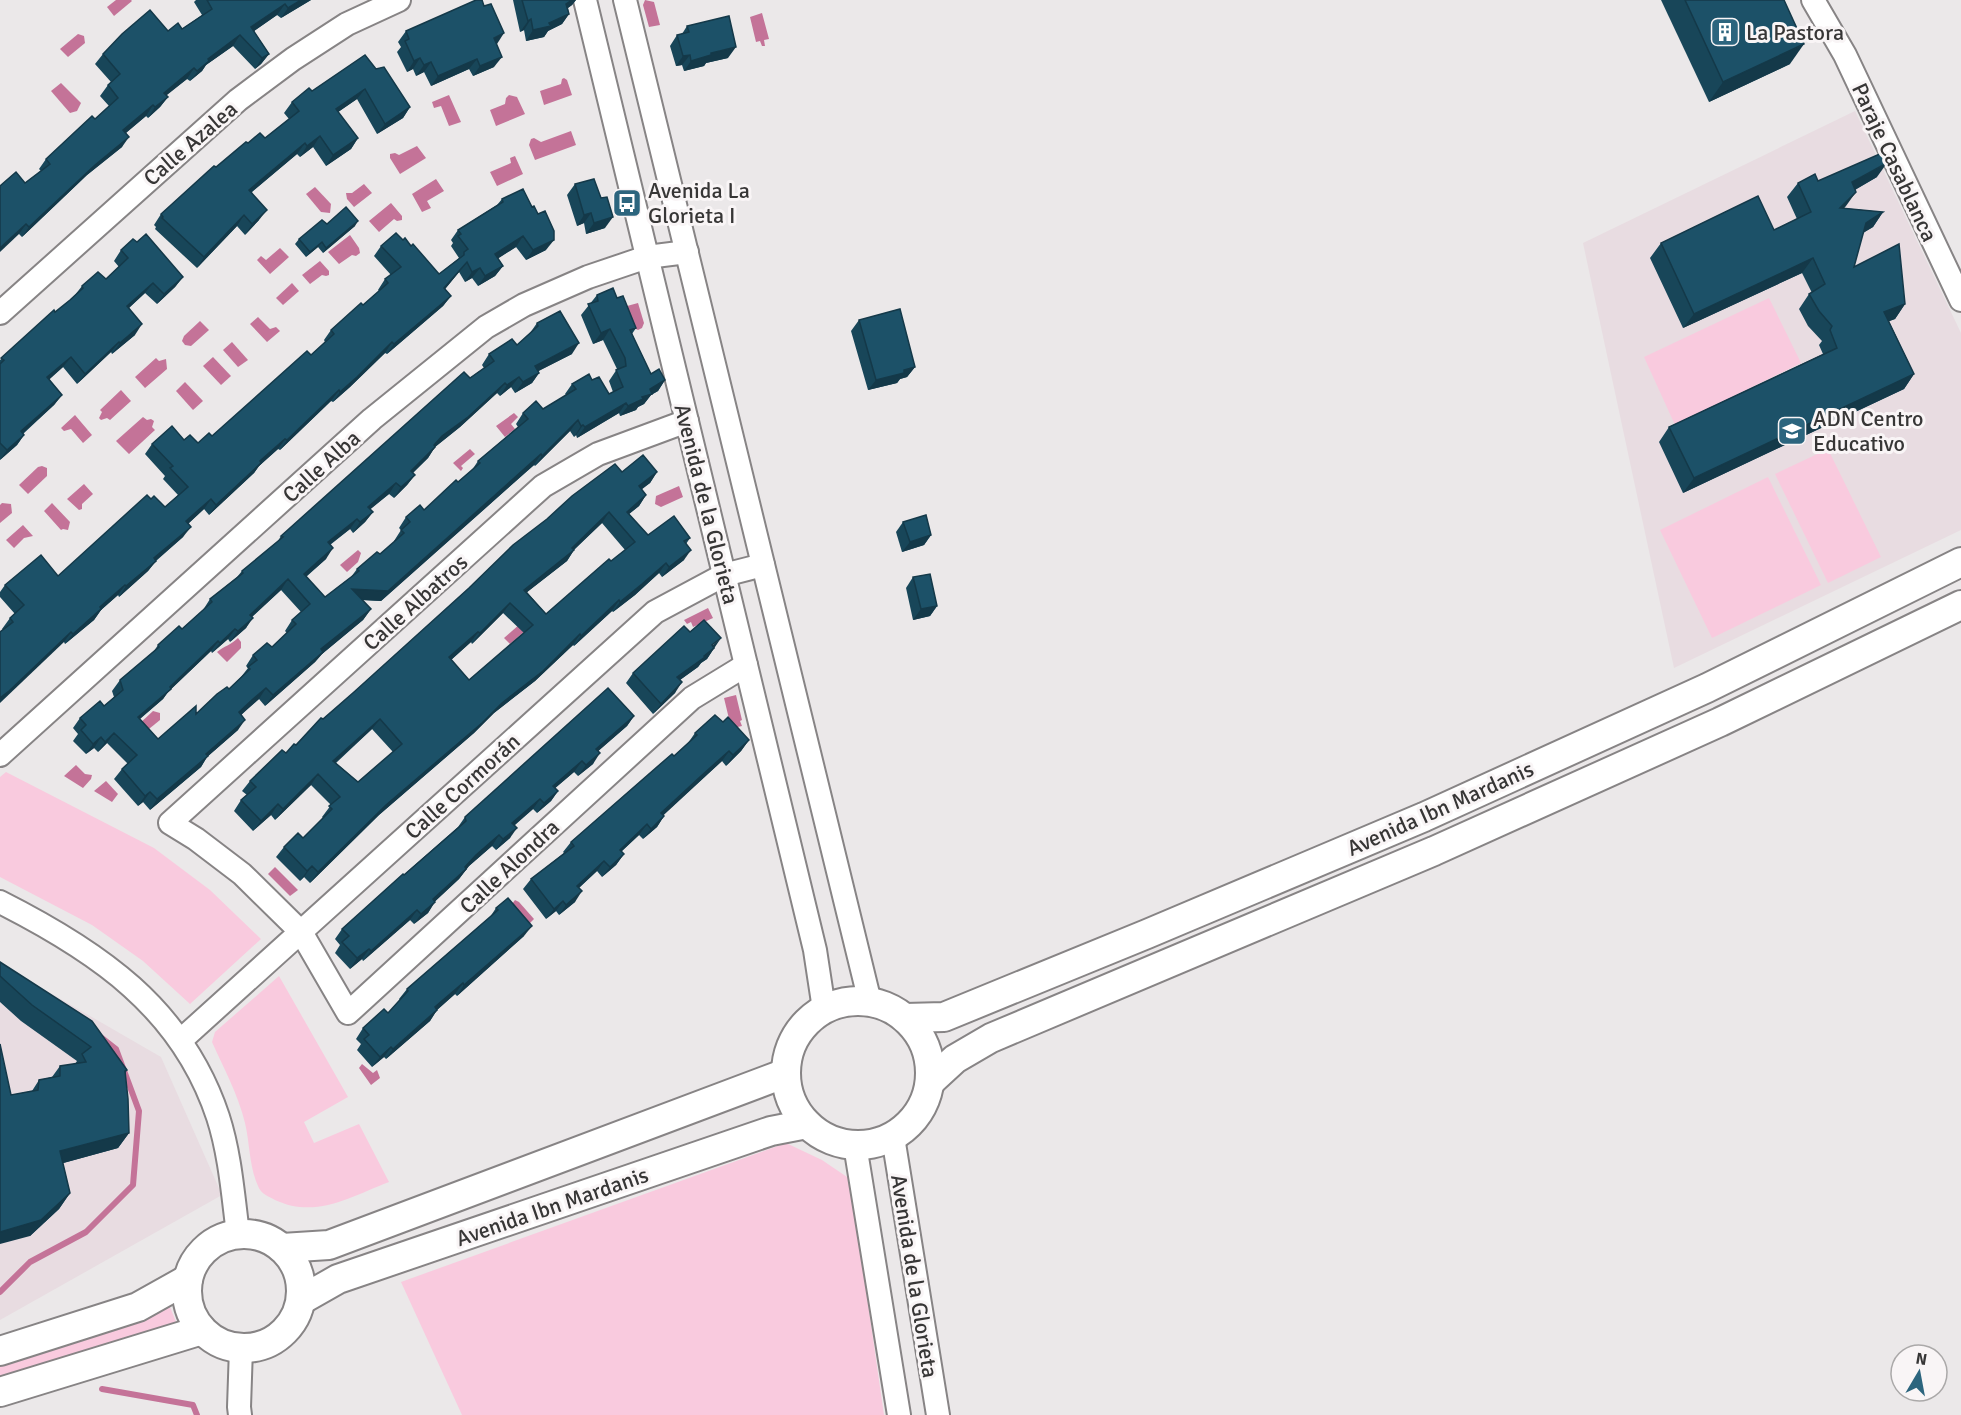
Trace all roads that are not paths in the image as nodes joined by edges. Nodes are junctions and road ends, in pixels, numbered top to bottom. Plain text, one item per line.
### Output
1 (399, 0) edge
2 (585, 0) edge
3 (625, 0) edge
4 (1813, 0) edge
5 (687, 252) junction
6 (647, 257) junction
7 (1961, 300) edge
8 (0, 313) edge
9 (687, 421) junction
10 (1961, 562) edge
11 (763, 565) junction
12 (724, 575) junction
13 (1961, 605) edge
14 (746, 665) junction
15 (0, 755) edge
16 (0, 902) edge
17 (301, 932) junction
18 (870, 1002) junction
19 (824, 1009) junction
20 (905, 1018) junction
21 (181, 1040) junction
22 (786, 1073) junction
23 (930, 1082) junction
24 (807, 1124) junction
25 (893, 1137) junction
26 (855, 1145) junction
27 (238, 1233) junction
28 (282, 1248) junction
29 (188, 1279) junction
30 (301, 1300) junction
31 (202, 1330) junction
32 (241, 1348) junction
33 (0, 1351) edge
34 (0, 1392) edge
35 (240, 1415) edge
36 (899, 1415) edge
37 (938, 1415) edge

1 - 8 street, Calle Azalea
2 - 6 street, Avenida de la Glorieta
3 - 5 street, Avenida de la Glorieta
4 - 7 street, Paraje Casablanca
5 - 6 street, Calle Alba
5 - 11 street, Avenida de la Glorieta
6 - 9 street, Avenida de la Glorieta
6 - 15 street, Calle Alba
9 - 12 street, Avenida de la Glorieta
9 - 17 street, Calle Albatros
10 - 20 main road, Avenida Ibn Mardanis
11 - 12 street, Calle Cormorán
11 - 18 street, Avenida de la Glorieta
12 - 14 street, Avenida de la Glorieta
12 - 17 street, Calle Cormorán
13 - 23 main road, Avenida Ibn Mardanis
14 - 17 street, Calle Alondra
14 - 19 street, Avenida de la Glorieta
16 - 21 street
17 - 21 street, Calle Cormorán
18 - 19 main road
18 - 20 main road
19 - 22 main road
20 - 23 main road
21 - 27 street
22 - 24 main road
22 - 28 main road, Avenida Ibn Mardanis
23 - 25 main road
24 - 26 main road
24 - 30 main road, Avenida Ibn Mardanis
25 - 26 main road
25 - 37 street, Avenida de la Glorieta
26 - 36 street, Avenida de la Glorieta
27 - 28 main road
27 - 29 main road
28 - 30 main road
29 - 31 main road
29 - 33 main road
30 - 32 main road
31 - 32 main road
31 - 34 main road
32 - 35 street

